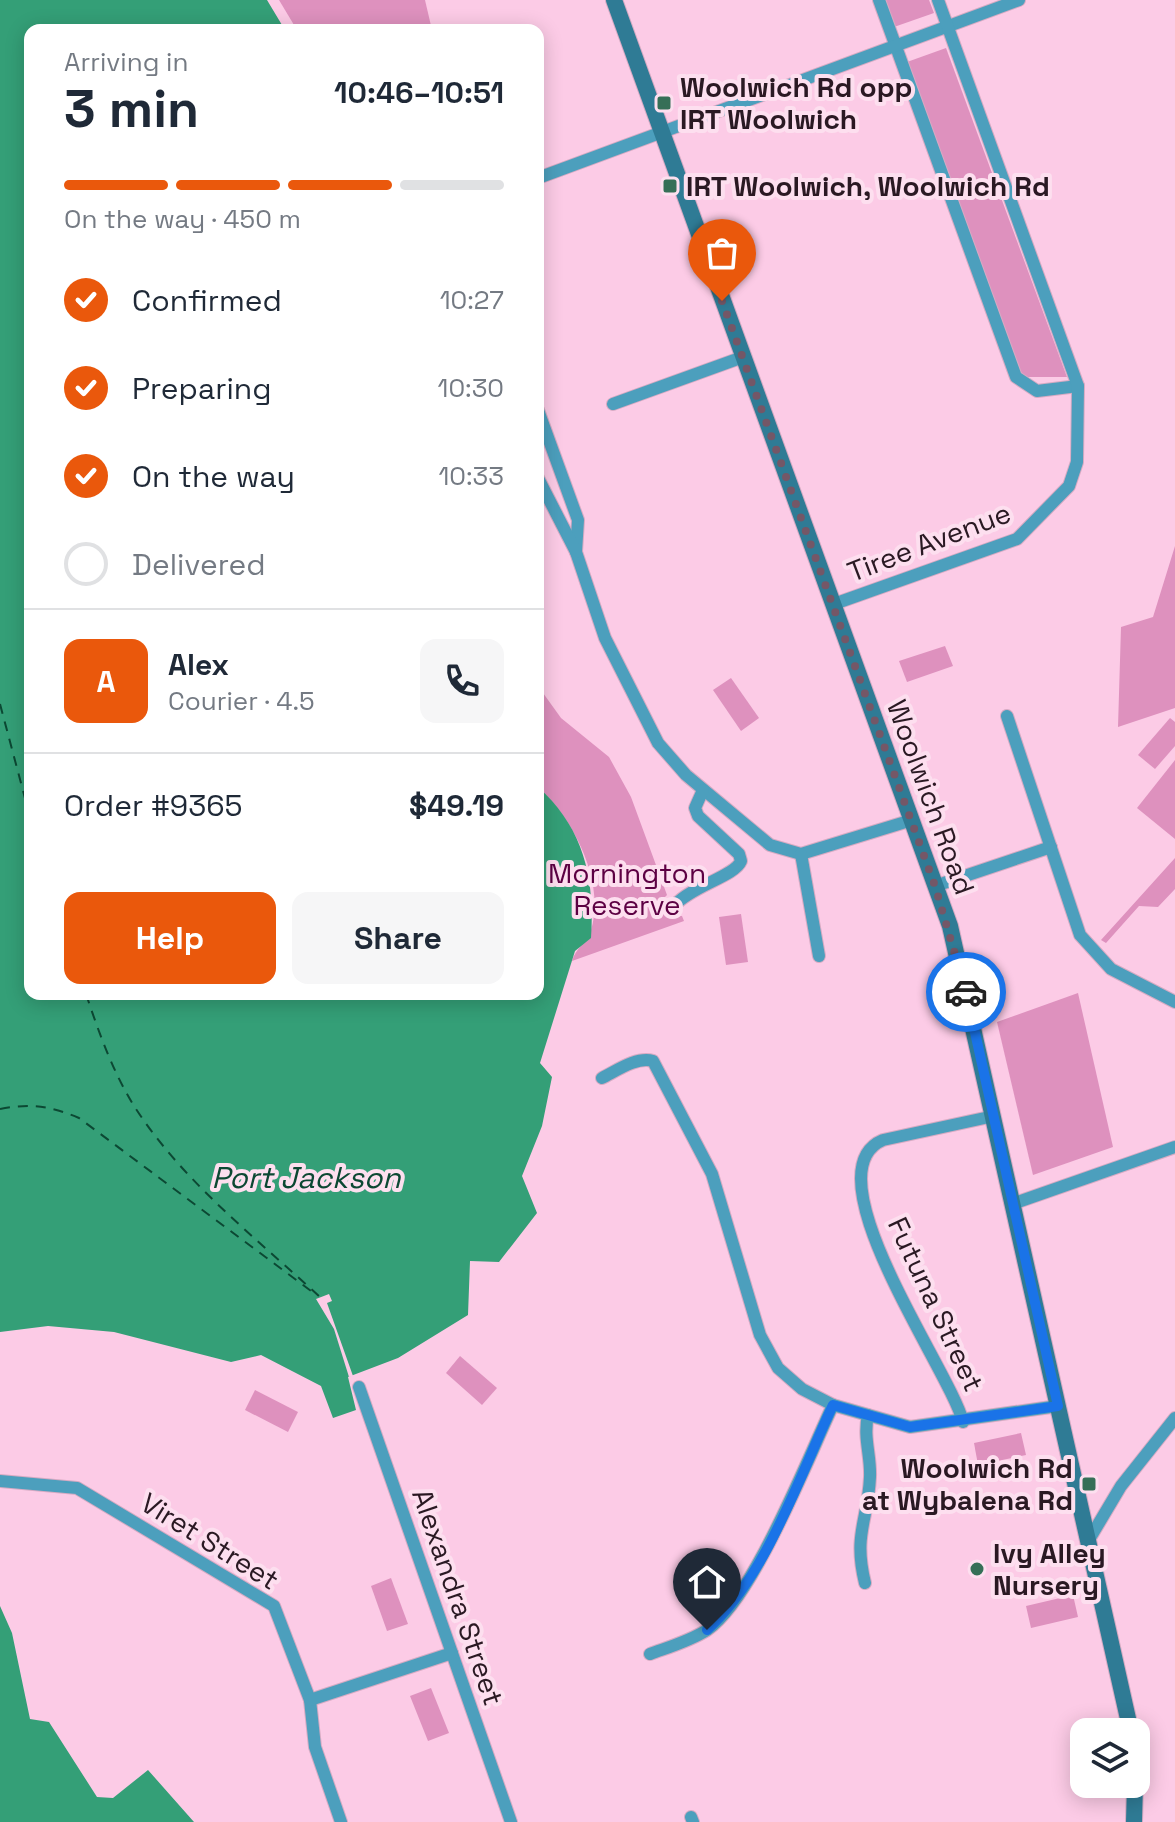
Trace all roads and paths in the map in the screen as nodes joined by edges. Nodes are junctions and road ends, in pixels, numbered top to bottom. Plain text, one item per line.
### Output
1 (614, 0) edge
2 (879, 0) edge
3 (938, 0) edge
4 (1019, 0) edge
5 (948, 26) junction
6 (896, 45) junction
7 (660, 132) junction
8 (544, 176) edge
9 (743, 357) junction
10 (1078, 386) junction
11 (613, 404) dead end
12 (544, 426) edge
13 (544, 490) edge
14 (576, 552) junction
15 (834, 604) junction
16 (1007, 716) dead end
17 (703, 790) junction
18 (912, 820) junction
19 (1051, 847) junction
20 (801, 854) junction
21 (935, 886) junction
22 (675, 905) dead end
23 (819, 956) dead end
24 (1175, 1002) edge
25 (602, 1078) dead end
26 (994, 1116) junction
27 (1175, 1147) edge
28 (1015, 1203) junction
29 (359, 1387) dead end
30 (833, 1405) junction
31 (1058, 1406) junction
32 (868, 1415) junction
33 (1175, 1418) edge
34 (963, 1422) junction
35 (0, 1481) edge
36 (1090, 1538) junction
37 (865, 1583) dead end
38 (452, 1653) junction
39 (650, 1654) dead end
40 (310, 1700) junction
41 (1128, 1718) edge
42 (1135, 1798) edge
43 (341, 1822) edge
44 (511, 1822) edge
45 (1134, 1822) edge

1 - 7 street, Woolwich Road
2 - 6 street
3 - 5 street, Tiree Avenue
4 - 5 street
5 - 6 street
5 - 10 street, Tiree Avenue
6 - 7 street
6 - 10 street
7 - 8 street
7 - 9 street, Woolwich Road
9 - 11 street
9 - 15 street, Woolwich Road
10 - 15 street, Tiree Avenue
12 - 14 street
13 - 14 street
14 - 17 street
15 - 18 street, Woolwich Road
16 - 19 street
17 - 20 street
17 - 22 street
18 - 20 street
18 - 21 street, Woolwich Road
19 - 21 street
19 - 24 street
20 - 23 street
21 - 26 street, Woolwich Road
25 - 30 street
26 - 28 street, Woolwich Road
26 - 34 street, Futuna Street
27 - 28 street
28 - 31 street, Woolwich Road
29 - 38 street, Alexandra Street
30 - 32 street
30 - 39 street
31 - 34 street
31 - 36 street, Woolwich Road
32 - 34 street
32 - 37 street
33 - 36 street
35 - 40 street, Viret Street
36 - 41 street, Woolwich Road
38 - 40 street
38 - 44 street, Alexandra Street
40 - 43 street, Viret Street
42 - 45 street

